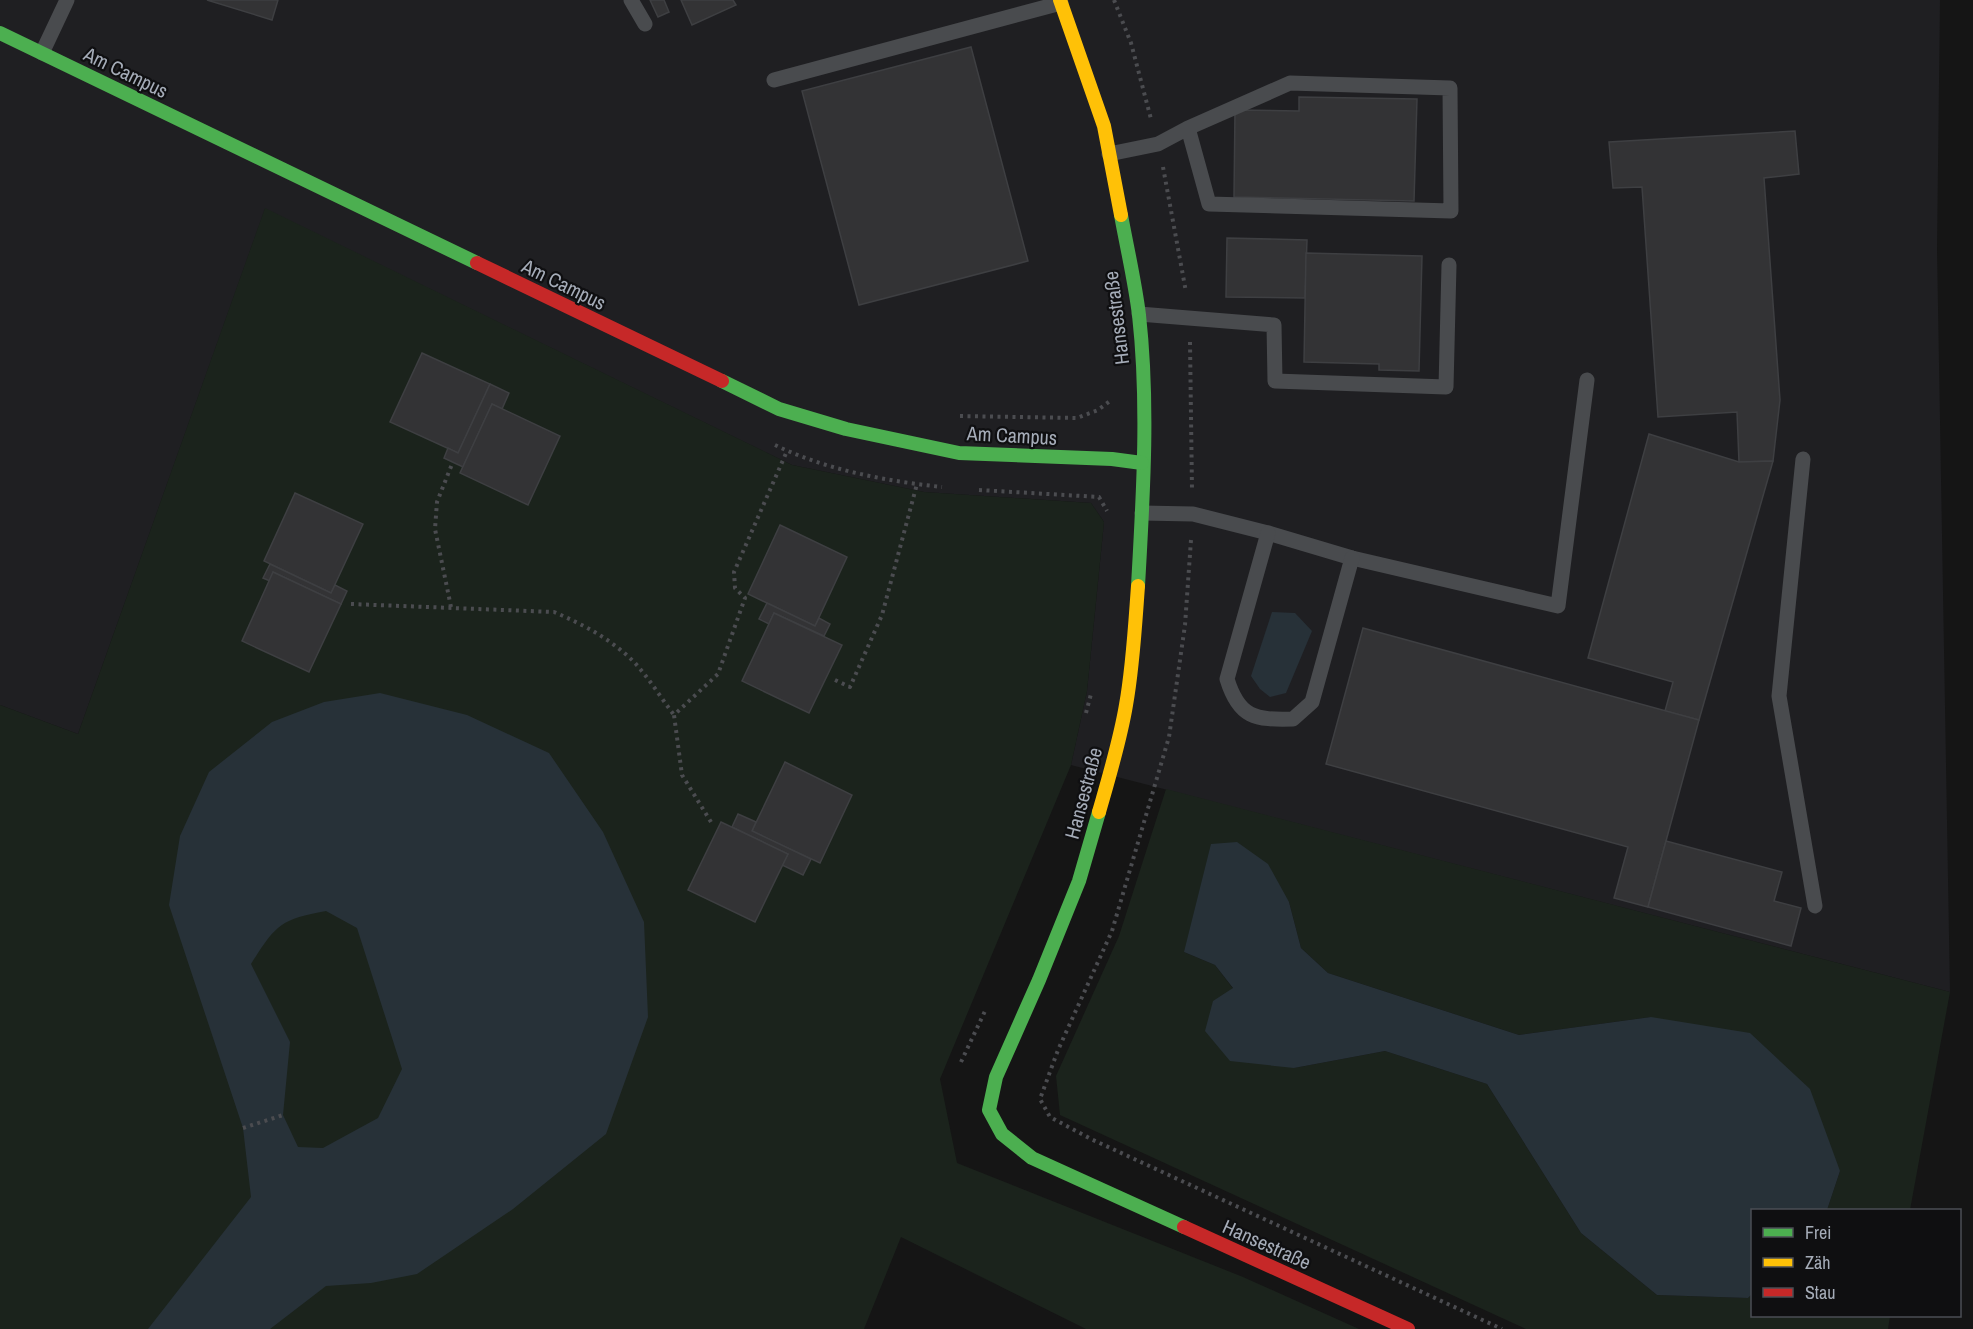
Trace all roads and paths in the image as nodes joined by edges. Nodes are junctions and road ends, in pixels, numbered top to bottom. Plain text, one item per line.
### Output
1 (66, 0) edge
2 (631, 0) edge
3 (1061, 1) edge
4 (645, 24) dead end
5 (0, 33) edge
6 (42, 53) junction
7 (774, 80) dead end
8 (1188, 128) junction
9 (1109, 154) junction
10 (1449, 265) dead end
11 (1139, 314) junction
12 (1587, 380) dead end
13 (1144, 400) junction
14 (950, 415) dead end
15 (767, 441) dead end
16 (787, 451) junction
17 (1803, 459) dead end
18 (1142, 463) junction
19 (452, 464) dead end
20 (917, 484) junction
21 (950, 487) dead end
22 (971, 490) dead end
23 (1142, 513) junction
24 (1111, 516) dead end
25 (1268, 533) junction
26 (1352, 558) junction
27 (351, 604) dead end
28 (451, 607) junction
29 (835, 680) dead end
30 (1091, 691) dead end
31 (674, 715) junction
32 (1084, 722) dead end
33 (711, 822) dead end
34 (1815, 906) dead end
35 (986, 1010) dead end
36 (961, 1062) dead end
37 (1040, 1099) dead end
38 (283, 1115) dead end
39 (243, 1128) dead end
40 (1408, 1329) edge
41 (1502, 1329) edge

1 - 6 lane
2 - 4 lane
3 - 7 lane
3 - 9 street, Hansestraße
5 - 6 street, Am Campus
6 - 18 street, Am Campus
8 - 8 lane
8 - 9 lane
9 - 11 street, Hansestraße
10 - 11 lane
11 - 13 street, Hansestraße
12 - 26 lane
13 - 14 path
13 - 18 street, Hansestraße
15 - 16 path
16 - 20 path
16 - 31 path
17 - 34 lane
18 - 23 street, Hansestraße
19 - 28 path
20 - 21 path
20 - 29 path
22 - 24 path
23 - 25 lane
23 - 40 street, Hansestraße
25 - 26 lane
25 - 26 lane
27 - 28 path
28 - 31 path
30 - 32 path
31 - 33 path
35 - 36 path
37 - 41 path
38 - 39 path

